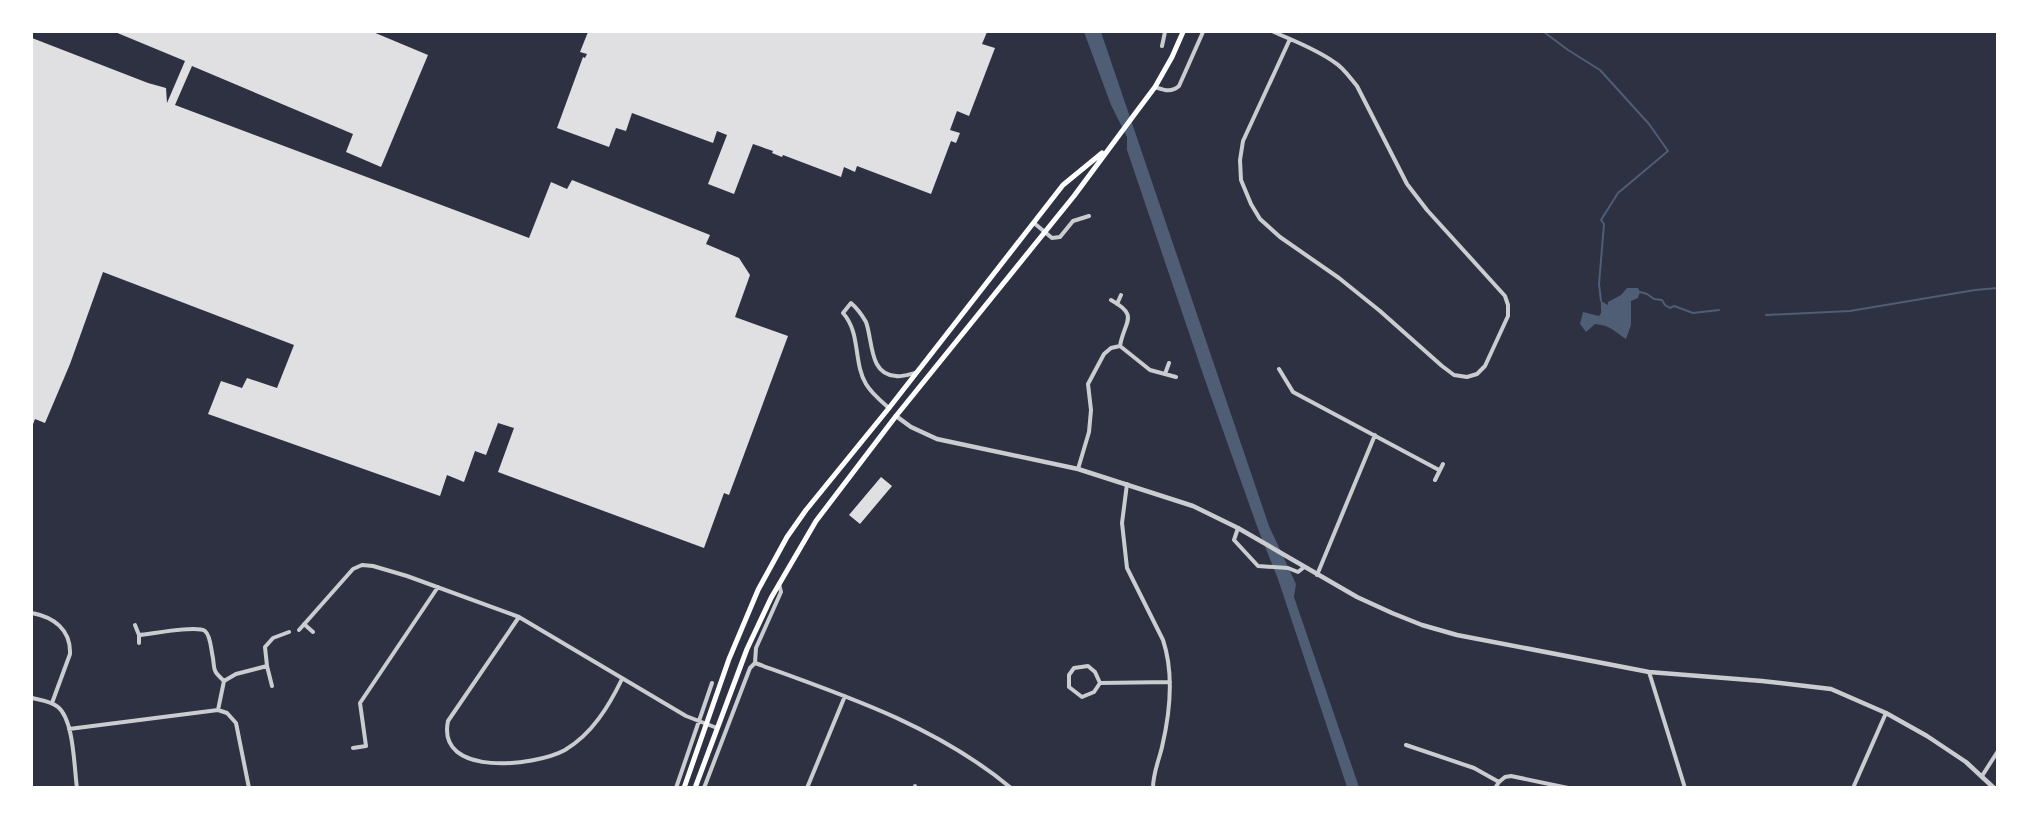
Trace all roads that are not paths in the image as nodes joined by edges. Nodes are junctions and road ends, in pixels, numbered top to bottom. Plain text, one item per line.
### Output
1 (1165, 32) edge
2 (1184, 32) edge
3 (1203, 32) edge
4 (1274, 32) edge
5 (1290, 39) junction
6 (1162, 46) dead end
7 (1155, 87) junction
8 (1108, 148) junction
9 (1089, 216) dead end
10 (1034, 223) junction
11 (1044, 231) junction
12 (1121, 295) dead end
13 (1111, 300) dead end
14 (1117, 304) junction
15 (1120, 346) junction
16 (1168, 363) dead end
17 (1279, 369) dead end
18 (916, 373) junction
19 (1165, 374) junction
20 (1176, 377) dead end
21 (889, 408) junction
22 (896, 417) junction
23 (1375, 435) junction
24 (1443, 464) dead end
25 (1078, 469) junction
26 (1439, 470) junction
27 (1435, 480) dead end
28 (1126, 484) junction
29 (1238, 528) junction
30 (1303, 568) junction
31 (1317, 576) junction
32 (779, 584) junction
33 (438, 586) junction
34 (32, 613) edge
35 (519, 618) junction
36 (304, 624) junction
37 (135, 625) dead end
38 (299, 630) dead end
39 (289, 632) dead end
40 (313, 632) dead end
41 (140, 635) junction
42 (139, 643) dead end
43 (755, 663) junction
44 (267, 666) junction
45 (1648, 672) junction
46 (622, 680) junction
47 (224, 681) junction
48 (1170, 682) junction
49 (712, 683) dead end
50 (1100, 683) junction
51 (272, 686) dead end
52 (844, 696) junction
53 (32, 698) edge
54 (52, 703) junction
55 (218, 710) junction
56 (1886, 713) junction
57 (698, 720) junction
58 (706, 724) junction
59 (717, 728) junction
60 (69, 729) junction
61 (1406, 746) dead end
62 (353, 748) dead end
63 (1998, 751) edge
64 (1982, 776) junction
65 (1498, 782) junction
66 (77, 788) edge
67 (249, 788) edge
68 (676, 788) edge
69 (684, 788) edge
70 (694, 788) edge
71 (704, 788) edge
72 (807, 788) edge
73 (1011, 788) edge
74 (1153, 788) edge
75 (1495, 788) edge
76 (1568, 788) edge
77 (1685, 788) edge
78 (1853, 788) edge
79 (1994, 788) edge

1 - 6 street
2 - 7 main road
3 - 7 street
4 - 5 street
5 - 5 street
7 - 8 main road
8 - 10 main road
8 - 11 main road
9 - 11 street
10 - 11 street
10 - 18 main road
11 - 22 main road
12 - 14 street
13 - 14 street
14 - 15 street
15 - 19 street
15 - 25 street
16 - 19 street
17 - 23 street
18 - 21 main road
18 - 21 street
19 - 20 street
21 - 22 main road
21 - 58 main road
22 - 25 street
22 - 32 main road
23 - 26 street
23 - 31 street
24 - 26 street
25 - 28 street
26 - 27 street
28 - 29 street
28 - 48 street
29 - 30 street
29 - 30 street
30 - 31 street
31 - 45 street
32 - 43 street
32 - 59 main road
33 - 35 street
33 - 36 street
33 - 62 street
34 - 54 street
35 - 46 street
35 - 46 street
36 - 38 street
36 - 40 street
37 - 41 street
39 - 44 street
41 - 42 street
41 - 47 street
43 - 52 street
43 - 71 street
44 - 47 street
44 - 51 street
45 - 56 street
45 - 77 street
46 - 57 street
47 - 55 street
48 - 50 street
48 - 74 street
49 - 57 street
50 - 50 street
52 - 72 street
52 - 73 street
53 - 54 street
54 - 60 street
55 - 60 street
55 - 67 street
56 - 64 street
56 - 78 street
57 - 58 street
57 - 68 street
58 - 59 street
58 - 69 main road
59 - 70 main road
60 - 66 street
61 - 65 street
63 - 64 street
64 - 79 street
65 - 75 street
65 - 76 street

